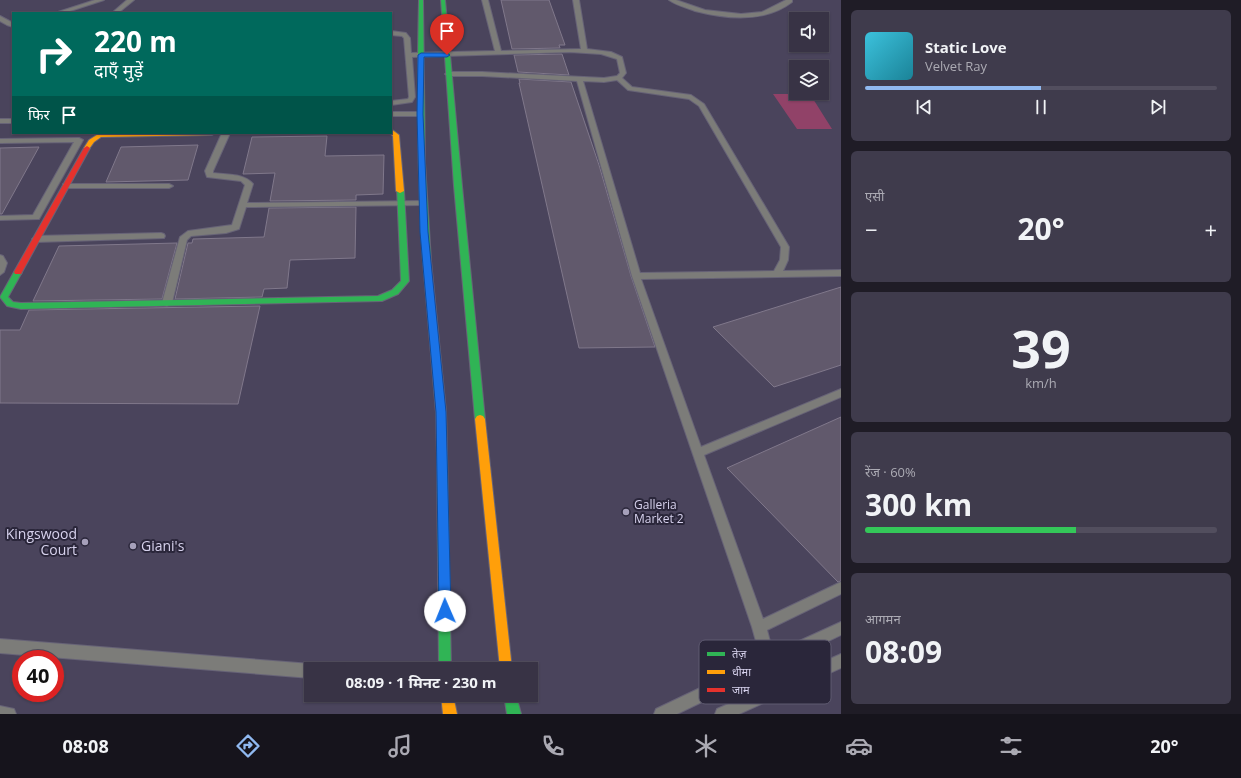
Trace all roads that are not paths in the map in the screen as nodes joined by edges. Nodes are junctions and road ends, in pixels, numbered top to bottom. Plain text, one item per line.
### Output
1 (101, 0) edge
2 (131, 0) edge
3 (421, 0) edge
4 (443, 0) edge
5 (485, 0) edge
6 (576, 0) edge
7 (672, 0) edge
8 (789, 0) edge
9 (61, 12) edge
10 (116, 12) edge
11 (0, 18) edge
12 (12, 25) edge
13 (392, 33) edge
14 (584, 50) junction
15 (498, 52) junction
16 (408, 55) junction
17 (421, 55) junction
18 (447, 55) junction
19 (448, 74) junction
20 (619, 78) junction
21 (580, 80) junction
22 (392, 103) edge
23 (392, 114) edge
24 (420, 114) junction
25 (0, 121) edge
26 (12, 121) edge
27 (392, 132) edge
28 (156, 134) edge
29 (226, 134) edge
30 (0, 141) edge
31 (66, 186) junction
32 (169, 186) dead end
33 (423, 203) junction
34 (400, 204) junction
35 (243, 206) junction
36 (0, 218) edge
37 (161, 236) dead end
38 (36, 239) junction
39 (0, 258) edge
40 (0, 272) edge
41 (841, 273) edge
42 (777, 274) junction
43 (636, 276) junction
44 (167, 303) junction
45 (841, 394) edge
46 (698, 453) junction
47 (841, 588) edge
48 (759, 627) junction
49 (841, 628) edge
50 (763, 640) edge
51 (816, 640) edge
52 (0, 646) edge
53 (841, 661) edge
54 (446, 662) edge
55 (505, 662) edge
56 (831, 665) edge
57 (304, 670) edge
58 (699, 696) edge
59 (448, 702) edge
60 (511, 702) edge
61 (744, 704) edge
62 (0, 713) edge
63 (9, 714) edge
64 (450, 714) edge
65 (514, 714) edge
66 (661, 714) edge
67 (722, 714) edge

1 - 9 street
2 - 10 street
3 - 17 street
4 - 18 street
5 - 15 street
6 - 14 street
7 - 8 street
11 - 12 street
13 - 16 street
14 - 15 street
14 - 20 street
15 - 18 street
16 - 17 street
16 - 22 street
17 - 18 street
17 - 24 street
18 - 19 street
19 - 21 street
19 - 55 street
20 - 21 street
20 - 42 street
21 - 43 street
23 - 24 street
24 - 33 street
25 - 26 street
27 - 34 street
28 - 31 street
29 - 35 street
30 - 36 street
31 - 32 street
31 - 38 street
33 - 34 street
33 - 54 street
34 - 35 street
34 - 44 street
35 - 44 street
37 - 38 street
38 - 44 street
39 - 40 street
41 - 42 street
42 - 43 street
43 - 46 street
45 - 46 street
46 - 48 street
47 - 48 street
48 - 50 street
49 - 51 street
52 - 57 street
53 - 56 street
58 - 66 street
59 - 64 street
60 - 65 street
61 - 67 street
62 - 63 street

